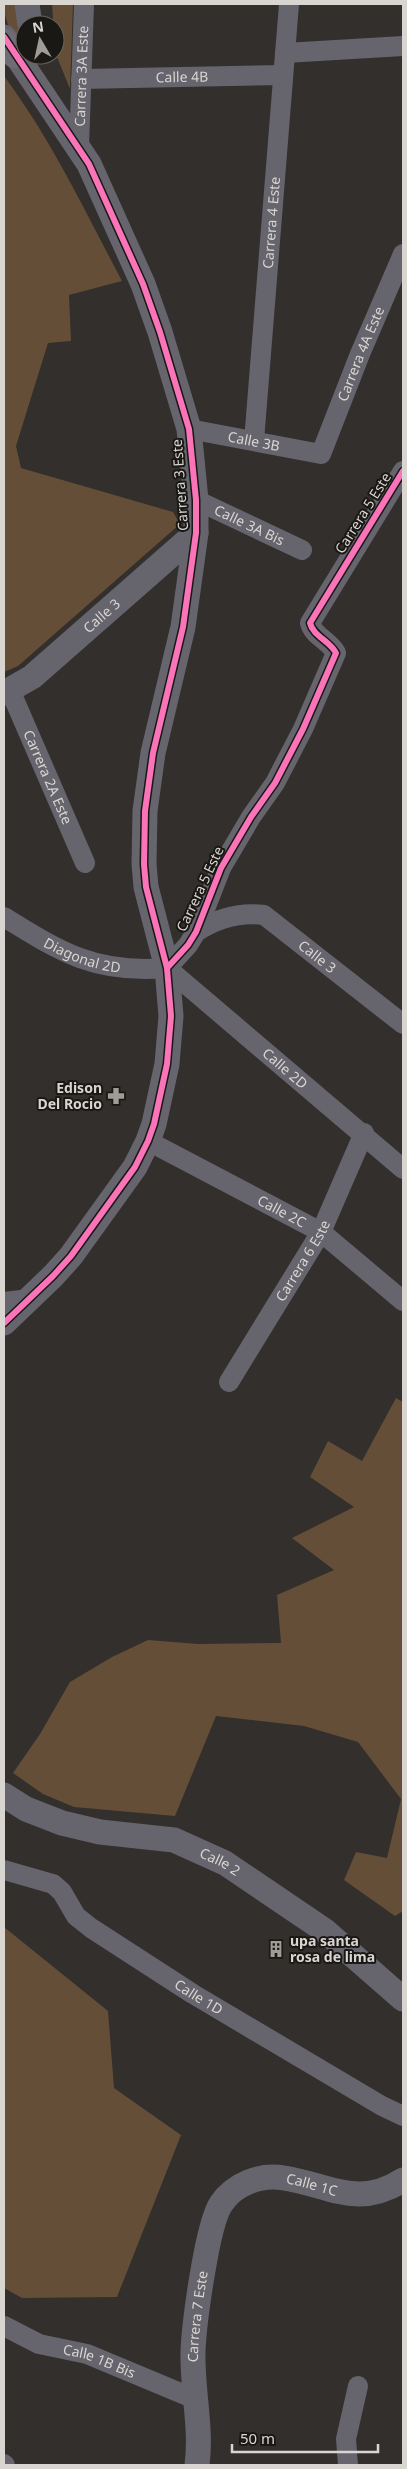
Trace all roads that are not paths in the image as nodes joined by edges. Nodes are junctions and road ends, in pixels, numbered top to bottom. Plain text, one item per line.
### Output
1 (84, 4) edge
2 (289, 4) edge
3 (403, 46) edge
4 (285, 53) junction
5 (26, 65) edge
6 (283, 75) junction
7 (81, 79) junction
8 (78, 147) junction
9 (403, 254) edge
10 (189, 429) junction
11 (254, 441) junction
12 (321, 454) joint
13 (403, 471) edge
14 (196, 500) junction
15 (196, 533) junction
16 (302, 550) dead end
17 (7, 692) edge
18 (85, 863) dead end
19 (4, 917) edge
20 (196, 932) junction
21 (167, 968) junction
22 (403, 1024) edge
23 (364, 1133) junction
24 (148, 1141) junction
25 (403, 1168) edge
26 (321, 1232) junction
27 (30, 1299) junction
28 (403, 1301) edge
29 (4, 1302) edge
30 (4, 1323) edge
31 (230, 1382) dead end
32 (4, 1795) edge
33 (4, 1870) edge
34 (403, 1999) edge
35 (403, 2116) edge
36 (403, 2180) edge
37 (245, 2183) joint
38 (4, 2326) edge
39 (358, 2386) dead end
40 (195, 2399) junction
41 (197, 2465) edge
42 (348, 2465) edge

1 - 7 street, Carrera 3A Este
2 - 4 street, Carrera 4 Este
3 - 4 street
4 - 6 street, Carrera 4 Este
5 - 8 street, Carrera 3 Este
6 - 7 street, Calle 4B
6 - 11 street, Carrera 4 Este
7 - 8 street, Carrera 3A Este
8 - 10 street, Carrera 3 Este
9 - 12 street, Carrera 4A Este
10 - 11 street, Calle 3B
10 - 14 street, Carrera 3 Este
11 - 12 street, Calle 3B
13 - 20 street, Carrera 5 Este
14 - 15 street, Carrera 3 Este
14 - 16 street, Calle 3A Bis
15 - 17 street, Calle 3
15 - 21 street, Carrera 3 Este
17 - 18 street, Carrera 2A Este
19 - 21 street, Diagonal 2D
20 - 21 street, Carrera 5 Este
20 - 22 street, Calle 3
21 - 23 street, Calle 2D
21 - 24 street
23 - 25 street, Calle 2D
23 - 26 street, Carrera 6 Este
24 - 26 street, Calle 2C
24 - 27 street
26 - 28 street, Calle 2C
26 - 31 street, Carrera 6 Este
27 - 29 street
27 - 30 street
32 - 34 street, Calle 2
33 - 35 street, Calle 1D
36 - 37 street, Calle 1C
37 - 40 street, Carrera 7 Este
38 - 40 street, Calle 1B Bis
39 - 42 street
40 - 41 street, Carrera 7 Este

